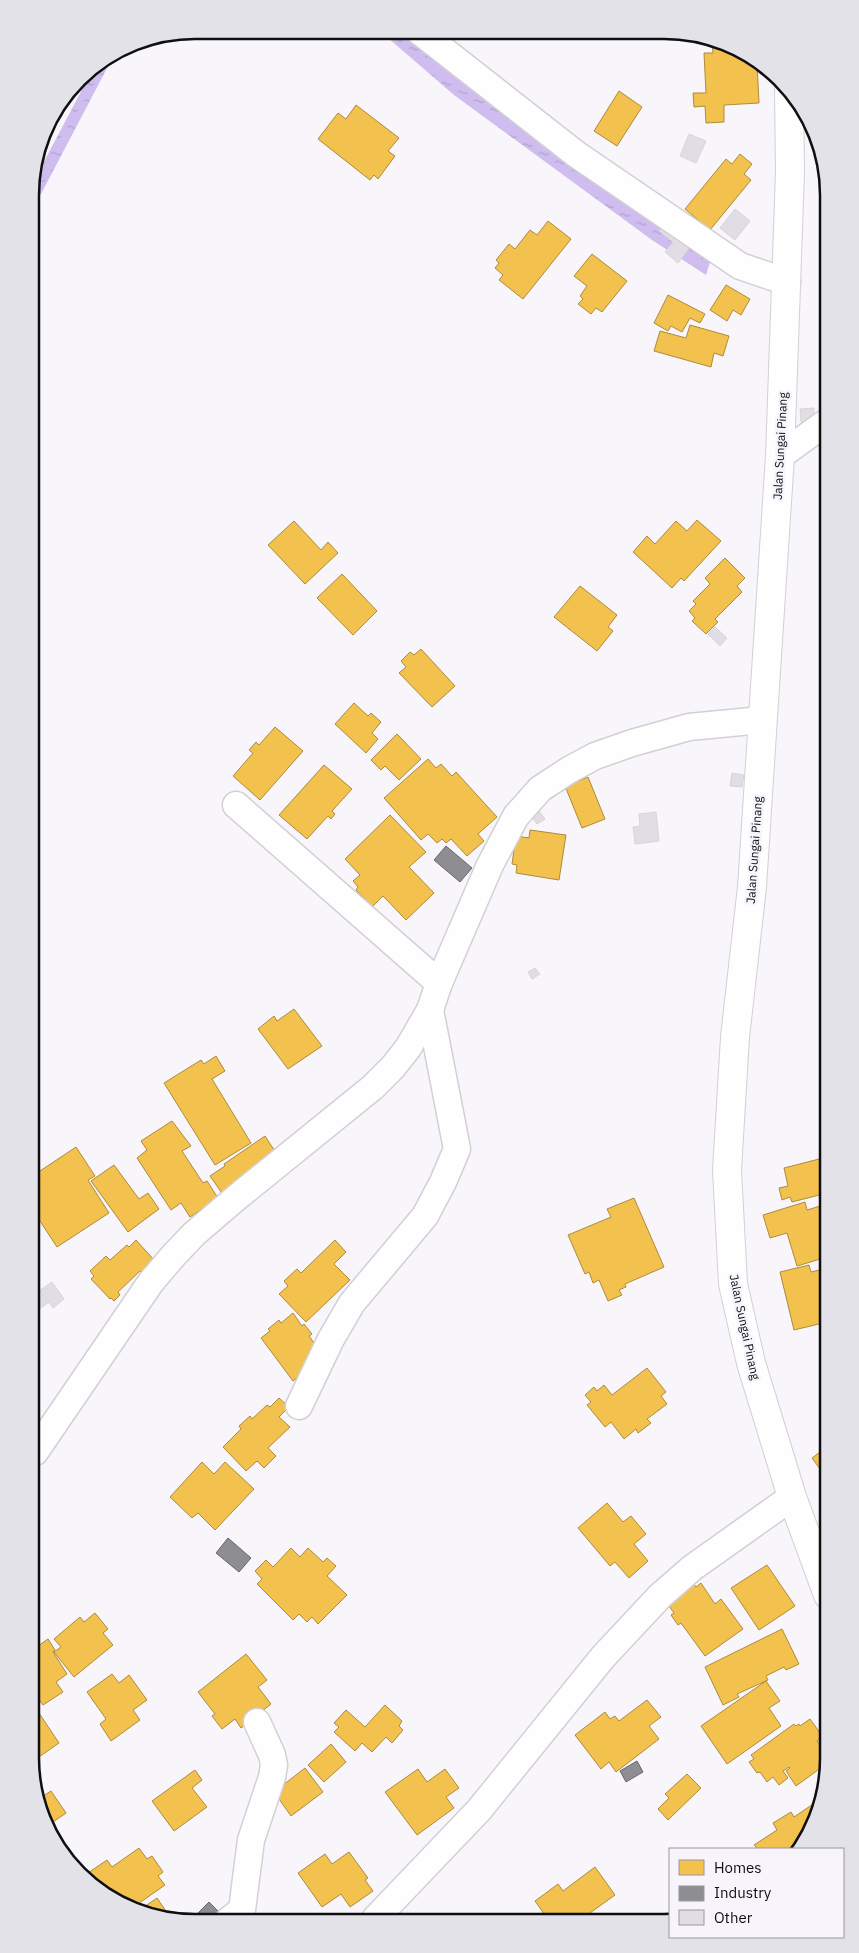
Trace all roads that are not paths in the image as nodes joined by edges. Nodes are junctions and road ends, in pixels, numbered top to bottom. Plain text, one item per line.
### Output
1 (429, 39) edge
2 (789, 102) edge
3 (786, 282) junction
4 (820, 427) edge
5 (780, 456) junction
6 (762, 720) junction
7 (236, 805) dead end
8 (439, 983) junction
9 (430, 1010) junction
10 (299, 1406) dead end
11 (39, 1445) edge
12 (792, 1497) junction
13 (820, 1573) edge
14 (257, 1722) dead end
15 (243, 1914) edge
16 (379, 1914) edge

1 - 3 street
2 - 3 street, Jalan Sungai Pinang
3 - 5 street, Jalan Sungai Pinang
4 - 5 street
5 - 6 street, Jalan Sungai Pinang
6 - 8 street
6 - 12 street, Jalan Sungai Pinang
7 - 8 street
8 - 9 street
9 - 10 street
9 - 11 street
12 - 13 street, Jalan Sungai Pinang
12 - 16 street
14 - 15 street

